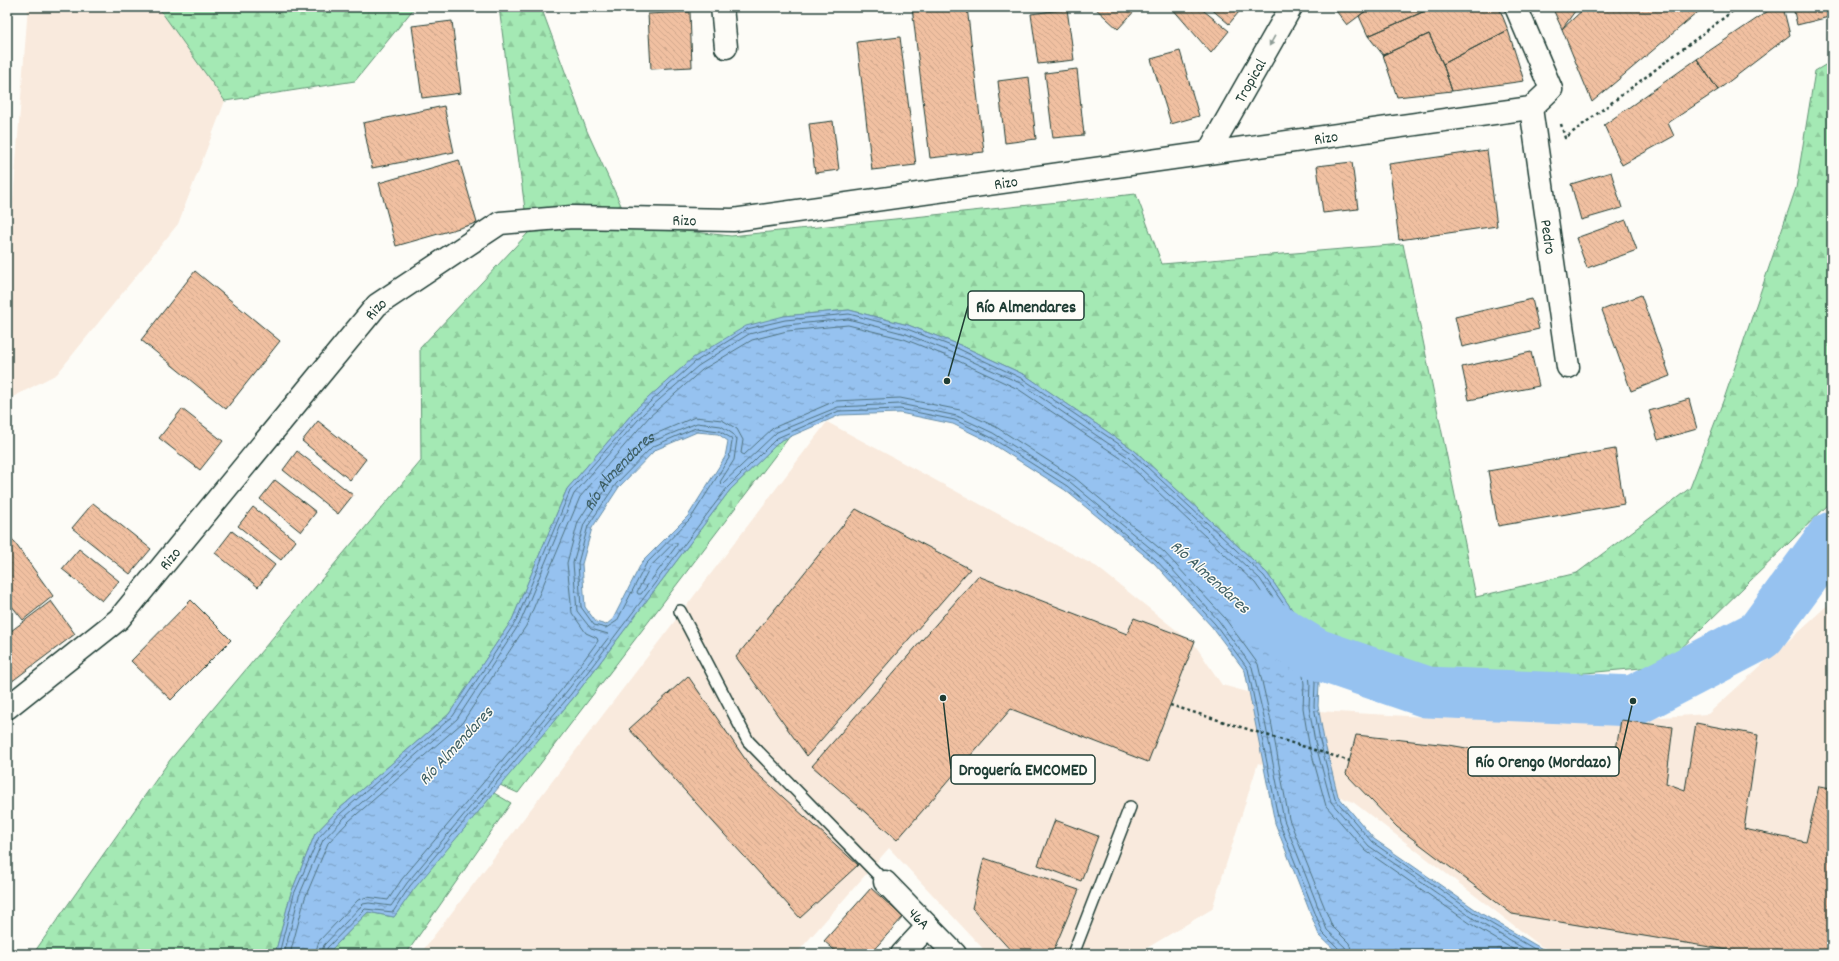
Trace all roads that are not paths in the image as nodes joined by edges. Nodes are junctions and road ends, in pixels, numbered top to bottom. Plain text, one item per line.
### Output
1 (722, 7) edge
2 (1291, 7) edge
3 (1516, 7) edge
4 (726, 47) dead end
5 (1531, 108) junction
6 (1208, 153) junction
7 (1568, 366) dead end
8 (680, 611) dead end
9 (7, 708) edge
10 (1130, 807) dead end
11 (885, 882) joint
12 (928, 926) junction
13 (902, 954) edge
14 (955, 954) edge
15 (1073, 954) edge

1 - 4 street
2 -> 6 street, Tropical
3 - 5 street
5 - 6 street, Rizo
5 - 7 street, Pedro
6 - 9 street, Rizo
8 - 11 lane
10 - 15 lane
11 - 12 street, 46A
12 - 13 street
12 - 14 street, 46A

